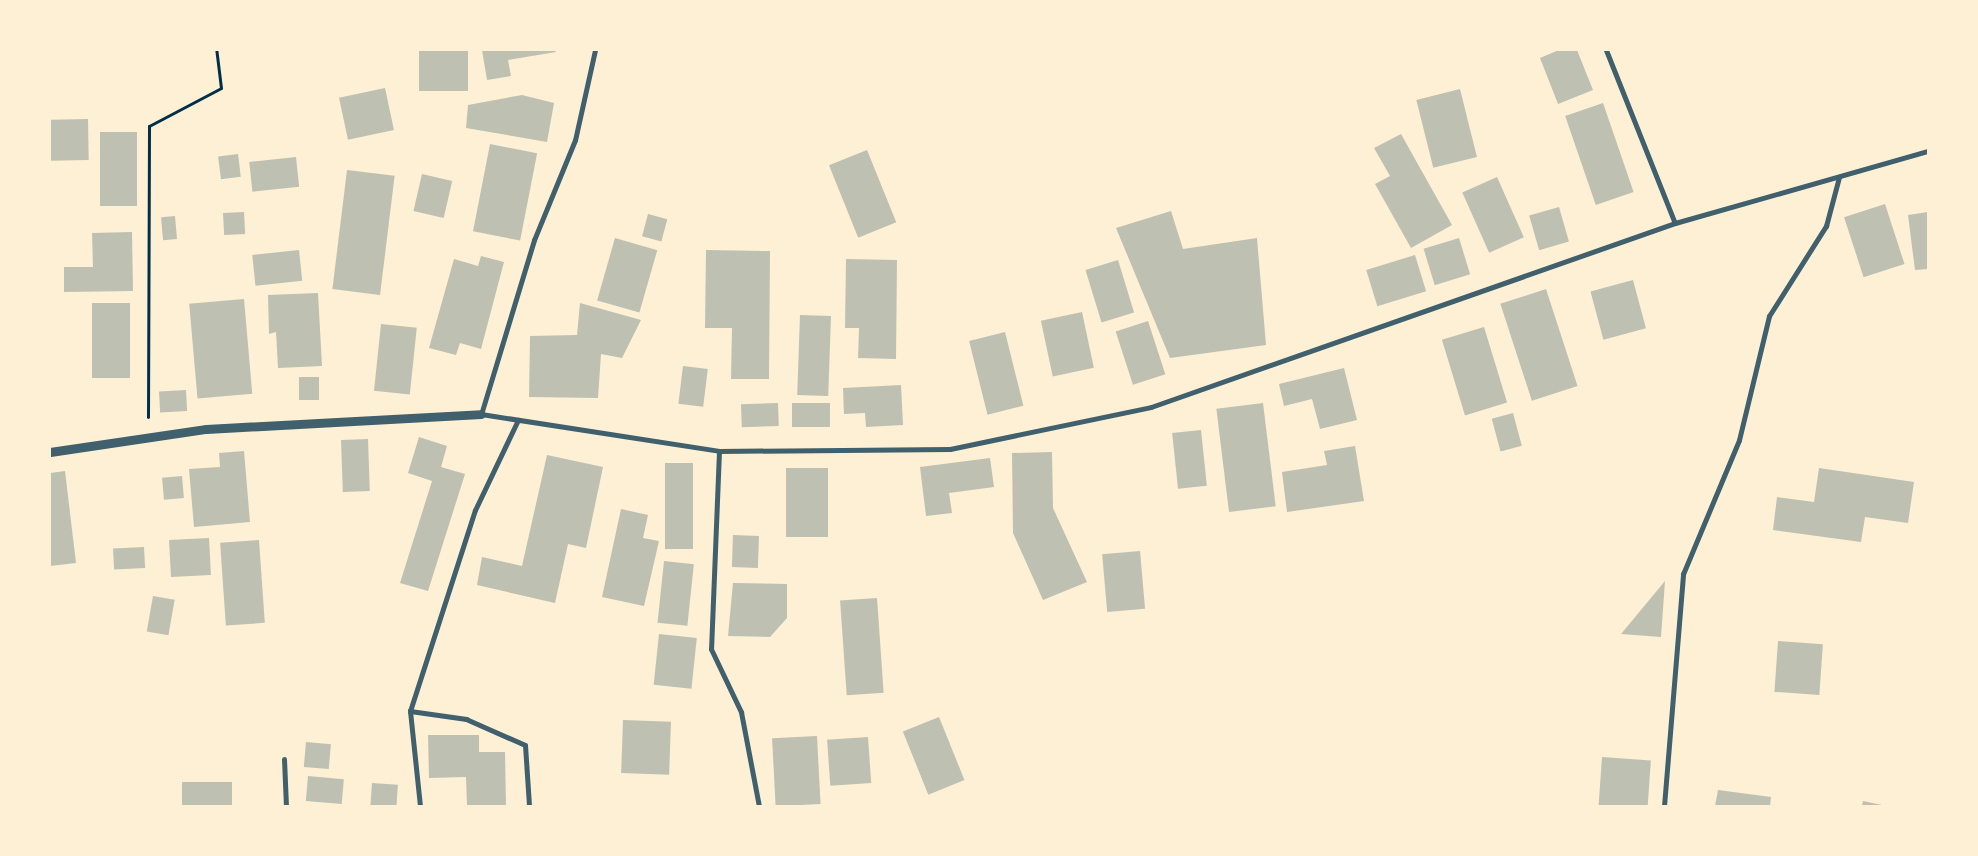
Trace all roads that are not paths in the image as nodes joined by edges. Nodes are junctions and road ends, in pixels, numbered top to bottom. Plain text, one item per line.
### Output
1 (595, 50) edge
2 (1606, 50) edge
3 (1928, 151) edge
4 (1839, 177) junction
5 (1675, 223) junction
6 (481, 414) junction
7 (518, 420) junction
8 (719, 450) junction
9 (50, 452) edge
10 (410, 711) junction
11 (284, 759) dead end
12 (286, 806) edge
13 (420, 806) edge
14 (529, 806) edge
15 (759, 806) edge
16 (1664, 806) edge

1 - 6 street
2 - 5 street
3 - 4 street
4 - 5 street
4 - 16 street
5 - 8 street
6 - 7 street
6 - 9 street
7 - 8 street
7 - 10 street
8 - 15 street
10 - 13 street
10 - 14 street
11 - 12 street

